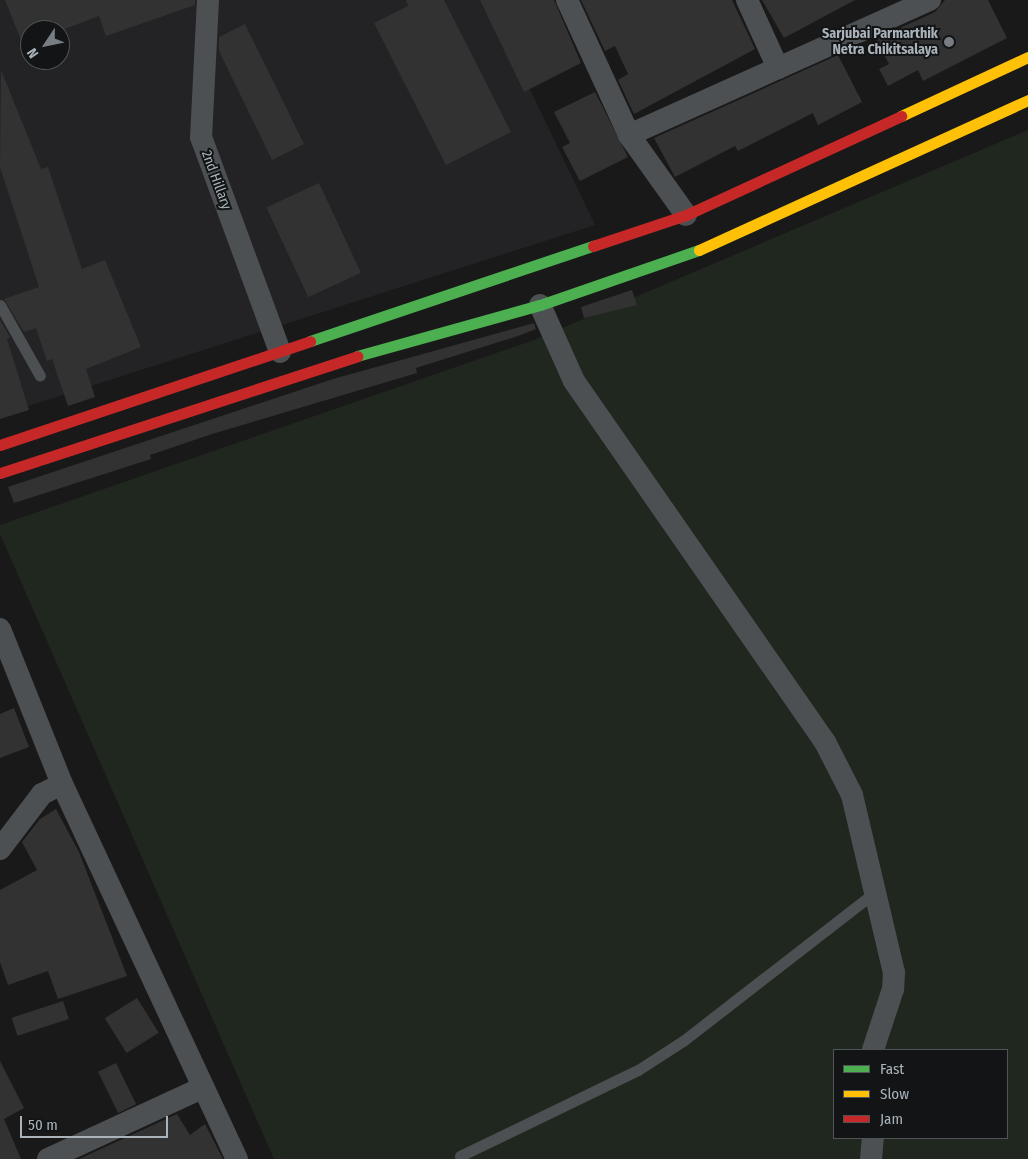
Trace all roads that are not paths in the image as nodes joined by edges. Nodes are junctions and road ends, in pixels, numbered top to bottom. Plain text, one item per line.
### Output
1 (208, 0) edge
2 (567, 0) edge
3 (747, 0) edge
4 (930, 0) edge
5 (1028, 57) edge
6 (778, 68) junction
7 (1028, 100) edge
8 (629, 135) junction
9 (686, 215) junction
10 (0, 305) edge
11 (540, 305) junction
12 (280, 352) junction
13 (40, 376) dead end
14 (0, 445) edge
15 (0, 473) edge
16 (0, 629) edge
17 (62, 784) junction
18 (0, 849) edge
19 (874, 892) junction
20 (873, 1049) edge
21 (202, 1088) junction
22 (872, 1139) edge
23 (460, 1156) dead end
24 (48, 1159) edge
25 (236, 1159) edge
26 (871, 1159) edge

1 - 12 street, 2nd Hillary
2 - 8 street
3 - 6 street
4 - 6 street
5 - 9 main road
6 - 8 street
7 - 11 main road
8 - 9 street
9 - 12 main road
10 - 13 lane
11 - 15 main road
11 - 19 street
12 - 14 main road
16 - 17 street
17 - 18 street
17 - 21 street
19 - 20 street
19 - 23 lane
21 - 24 street
21 - 25 street
22 - 26 street

